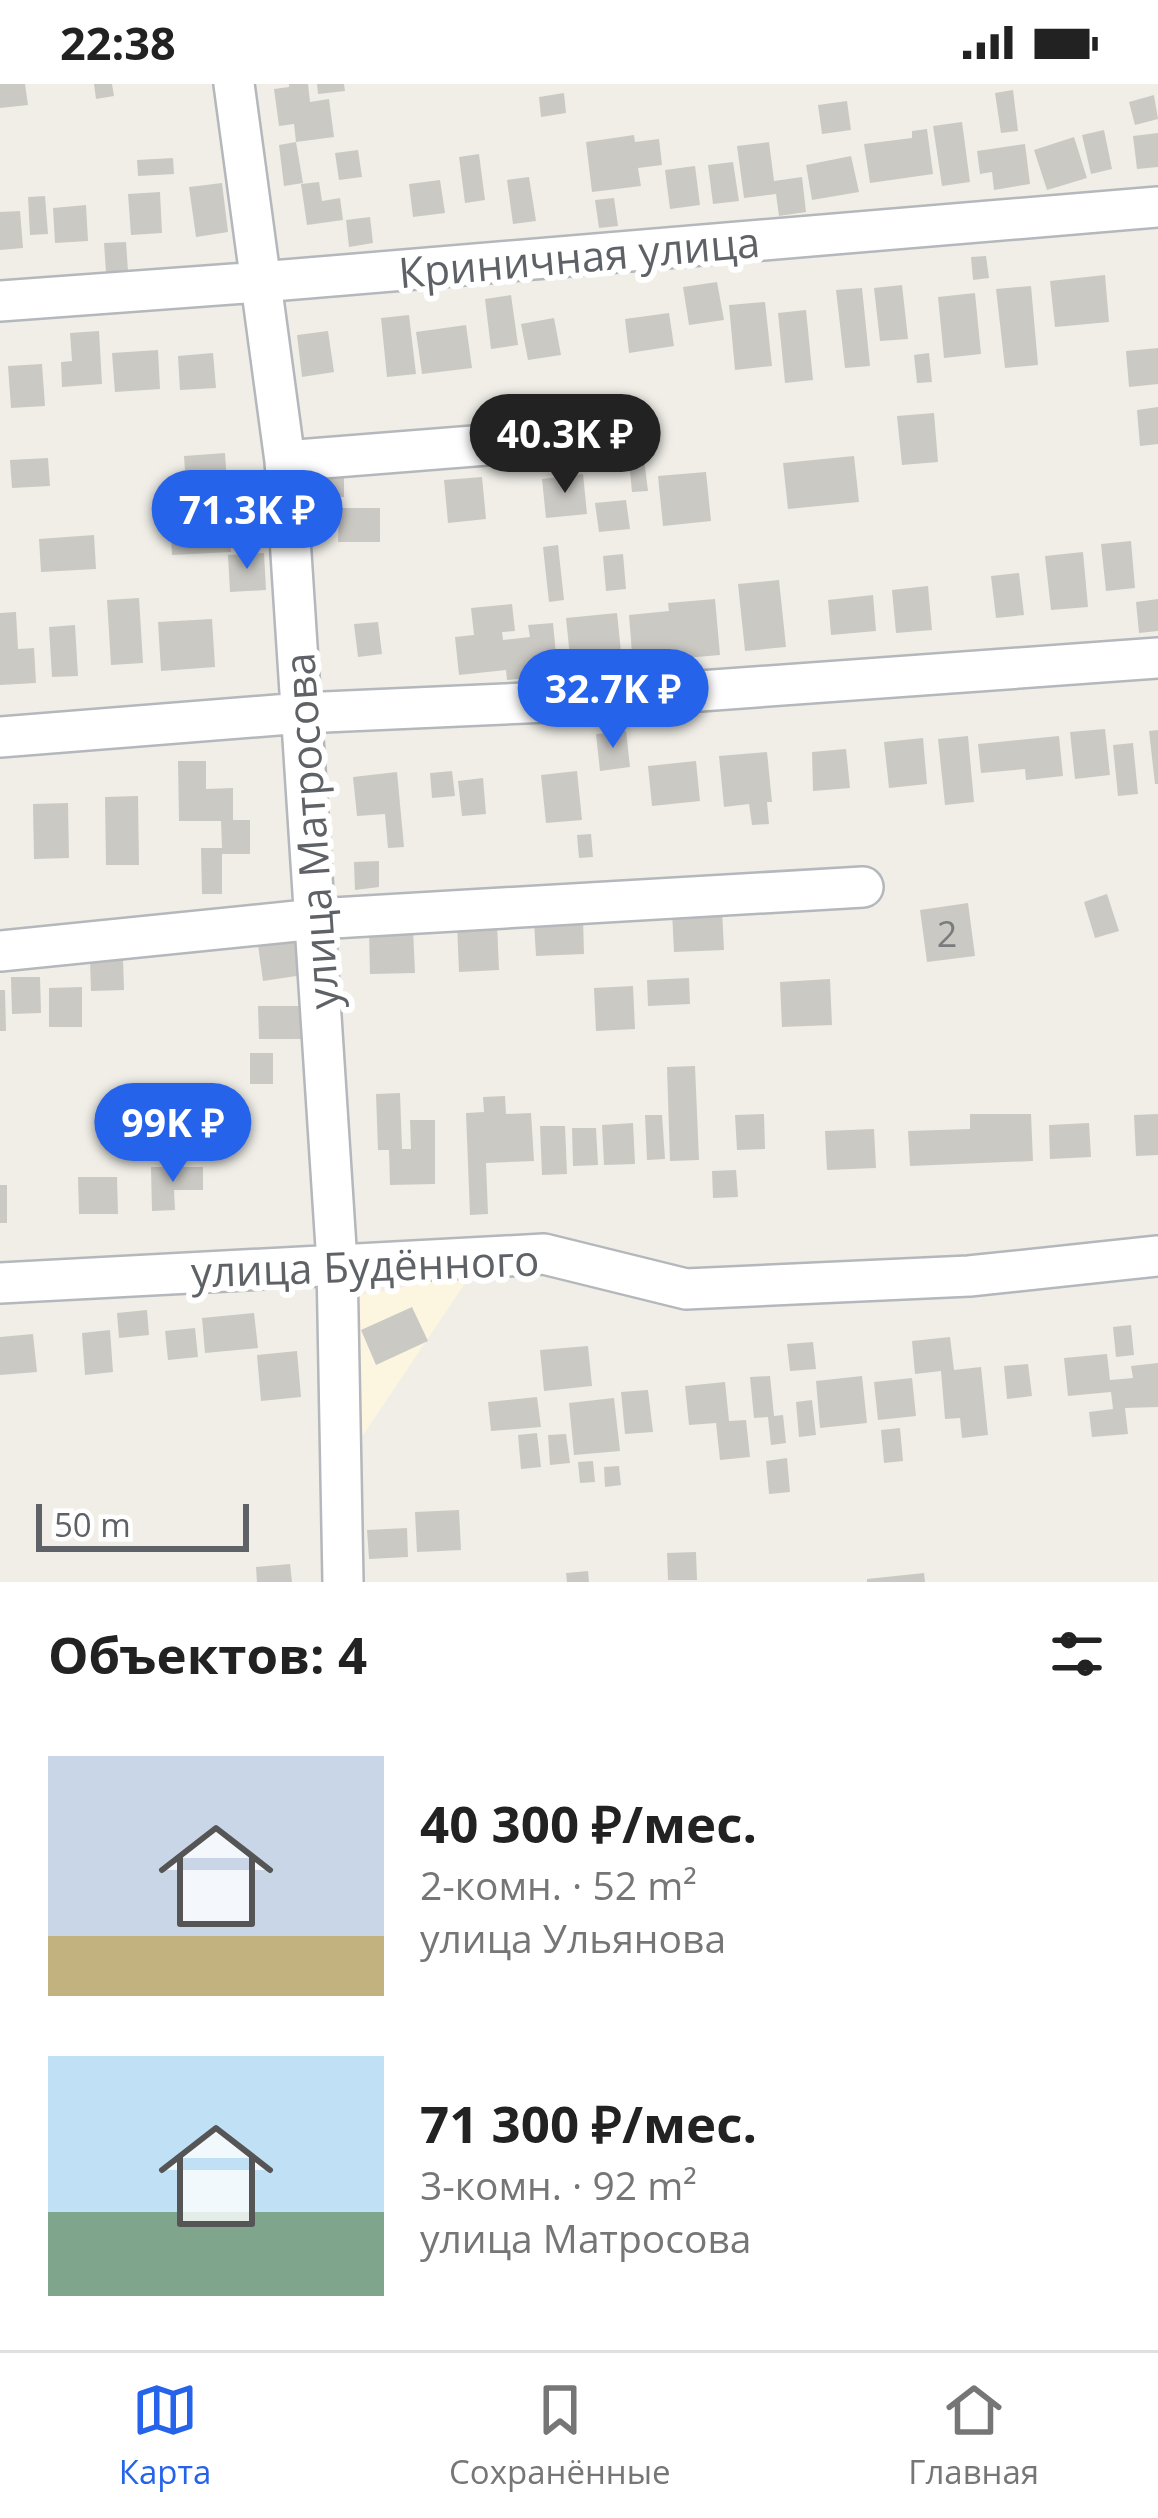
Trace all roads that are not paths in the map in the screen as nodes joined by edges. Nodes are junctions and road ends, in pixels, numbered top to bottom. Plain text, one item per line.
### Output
1 (235, 84) edge
2 (1158, 207) edge
3 (260, 282) junction
4 (0, 301) edge
5 (638, 433) dead end
6 (285, 460) junction
7 (1158, 658) edge
8 (302, 712) junction
9 (0, 737) edge
10 (863, 887) dead end
11 (316, 919) junction
12 (0, 951) edge
13 (1158, 1256) edge
14 (338, 1263) junction
15 (0, 1282) edge
16 (343, 1582) edge

1 - 3 street, улица Матросова
2 - 3 street, Криничная улица
3 - 4 street, Криничная улица
3 - 6 street, улица Матросова
5 - 6 street
6 - 8 street, улица Матросова
7 - 8 street
8 - 9 street
8 - 11 street, улица Матросова
10 - 11 street
11 - 12 street
11 - 14 street, улица Матросова
13 - 14 street, улица Будённого
14 - 15 street, улица Будённого
14 - 16 street, улица Матросова

